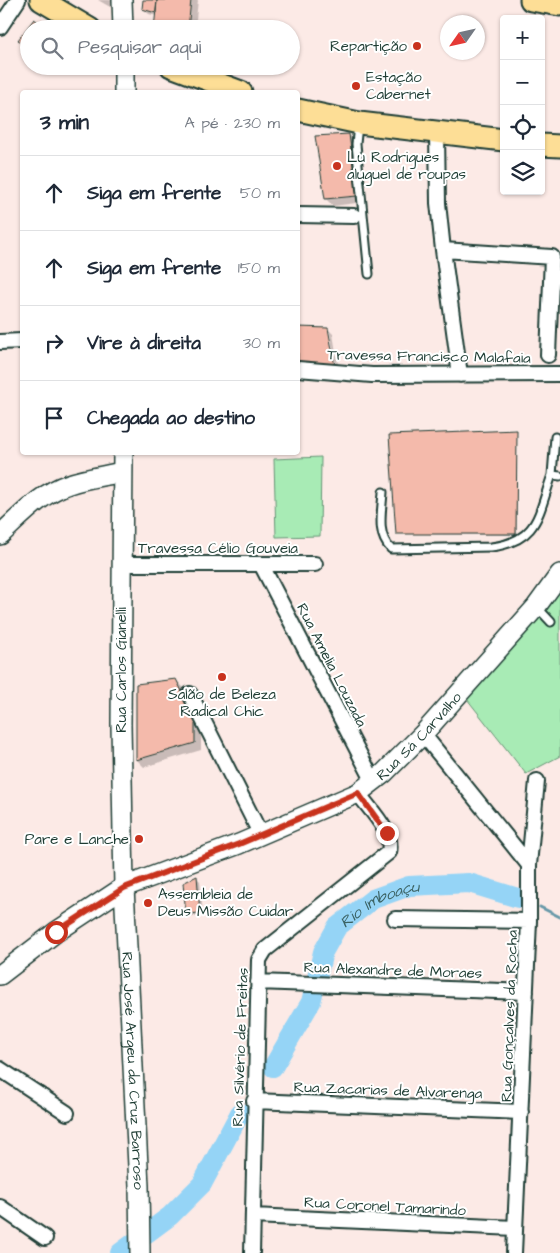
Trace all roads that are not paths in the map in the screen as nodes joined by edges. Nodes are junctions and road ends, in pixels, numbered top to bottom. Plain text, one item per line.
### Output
1 (18, 0) edge
2 (41, 0) edge
3 (122, 0) edge
4 (531, 0) edge
5 (560, 5) edge
6 (75, 20) edge
7 (123, 20) edge
8 (0, 27) edge
9 (124, 75) edge
10 (195, 75) edge
11 (124, 90) edge
12 (236, 90) edge
13 (300, 110) edge
14 (359, 123) junction
15 (437, 132) junction
16 (500, 140) edge
17 (545, 144) edge
18 (560, 146) edge
19 (300, 215) edge
20 (354, 216) dead end
21 (443, 250) junction
22 (556, 257) edge
23 (369, 274) dead end
24 (20, 341) edge
25 (0, 342) edge
26 (548, 354) dead end
27 (300, 369) edge
28 (560, 374) edge
29 (460, 375) junction
30 (555, 437) dead end
31 (123, 455) edge
32 (122, 472) junction
33 (556, 476) edge
34 (383, 492) dead end
35 (0, 536) edge
36 (122, 564) junction
37 (261, 564) junction
38 (315, 564) dead end
39 (560, 574) edge
40 (536, 607) junction
41 (551, 622) dead end
42 (190, 694) dead end
43 (422, 734) junction
44 (537, 781) dead end
45 (374, 782) junction
46 (358, 793) junction
47 (261, 835) junction
48 (529, 865) junction
49 (124, 888) junction
50 (395, 919) dead end
51 (529, 921) junction
52 (0, 975) edge
53 (258, 982) junction
54 (526, 992) junction
55 (0, 1068) edge
56 (254, 1101) junction
57 (521, 1112) junction
58 (67, 1113) dead end
59 (0, 1207) edge
60 (253, 1216) junction
61 (515, 1228) junction
62 (45, 1238) dead end
63 (140, 1250) edge
64 (252, 1253) edge
65 (514, 1253) edge

1 - 8 street
2 - 6 main road
3 - 7 street
4 - 5 main road
9 - 11 street
10 - 12 main road
13 - 14 main road
14 - 15 main road
14 - 23 lane
15 - 16 main road
15 - 21 street
17 - 18 main road
19 - 20 street
21 - 22 street
21 - 29 street
22 - 26 street
24 - 25 street
27 - 29 street, Travessa Francisco Malafaia
28 - 29 street, Travessa Francisco Malafaia
30 - 33 lane
31 - 32 street, Rua Carlos Gianelli
32 - 35 street
32 - 36 street, Rua Carlos Gianelli
33 - 34 lane
36 - 37 street, Travessa Célio Gouveia
36 - 49 street, Rua Carlos Gianelli
37 - 38 street, Travessa Célio Gouveia
37 - 45 street, Rua Amelia Louzada
39 - 40 street, Rua Sá Carvalho
40 - 41 lane
40 - 43 street, Rua Sá Carvalho
42 - 47 street
43 - 45 street, Rua Sá Carvalho
43 - 48 street
44 - 48 street, Rua Gonçalves da Rocha
45 - 46 street, Rua Sá Carvalho
46 - 47 street, Rua Sá Carvalho
46 - 53 street, Rua Silvério de Freitas
47 - 49 street, Rua Sá Carvalho
48 - 51 street, Rua Gonçalves da Rocha
49 - 52 street, Rua Sá Carvalho
49 - 63 street, Rua José Argeu da Cruz Barroso
50 - 51 street
51 - 54 street, Rua Gonçalves da Rocha
53 - 54 street, Rua Alexandre de Moraes
53 - 56 street, Rua Silvério de Freitas
54 - 57 street, Rua Gonçalves da Rocha
55 - 58 street
56 - 57 street, Rua Zacarias de Alvarenga
56 - 60 street, Rua Silvério de Freitas
57 - 61 street, Rua Gonçalves da Rocha
59 - 62 street
60 - 61 street, Rua Coronel Tamarindo
60 - 64 street, Rua Silvério de Freitas
61 - 65 street, Rua Gonçalves da Rocha

